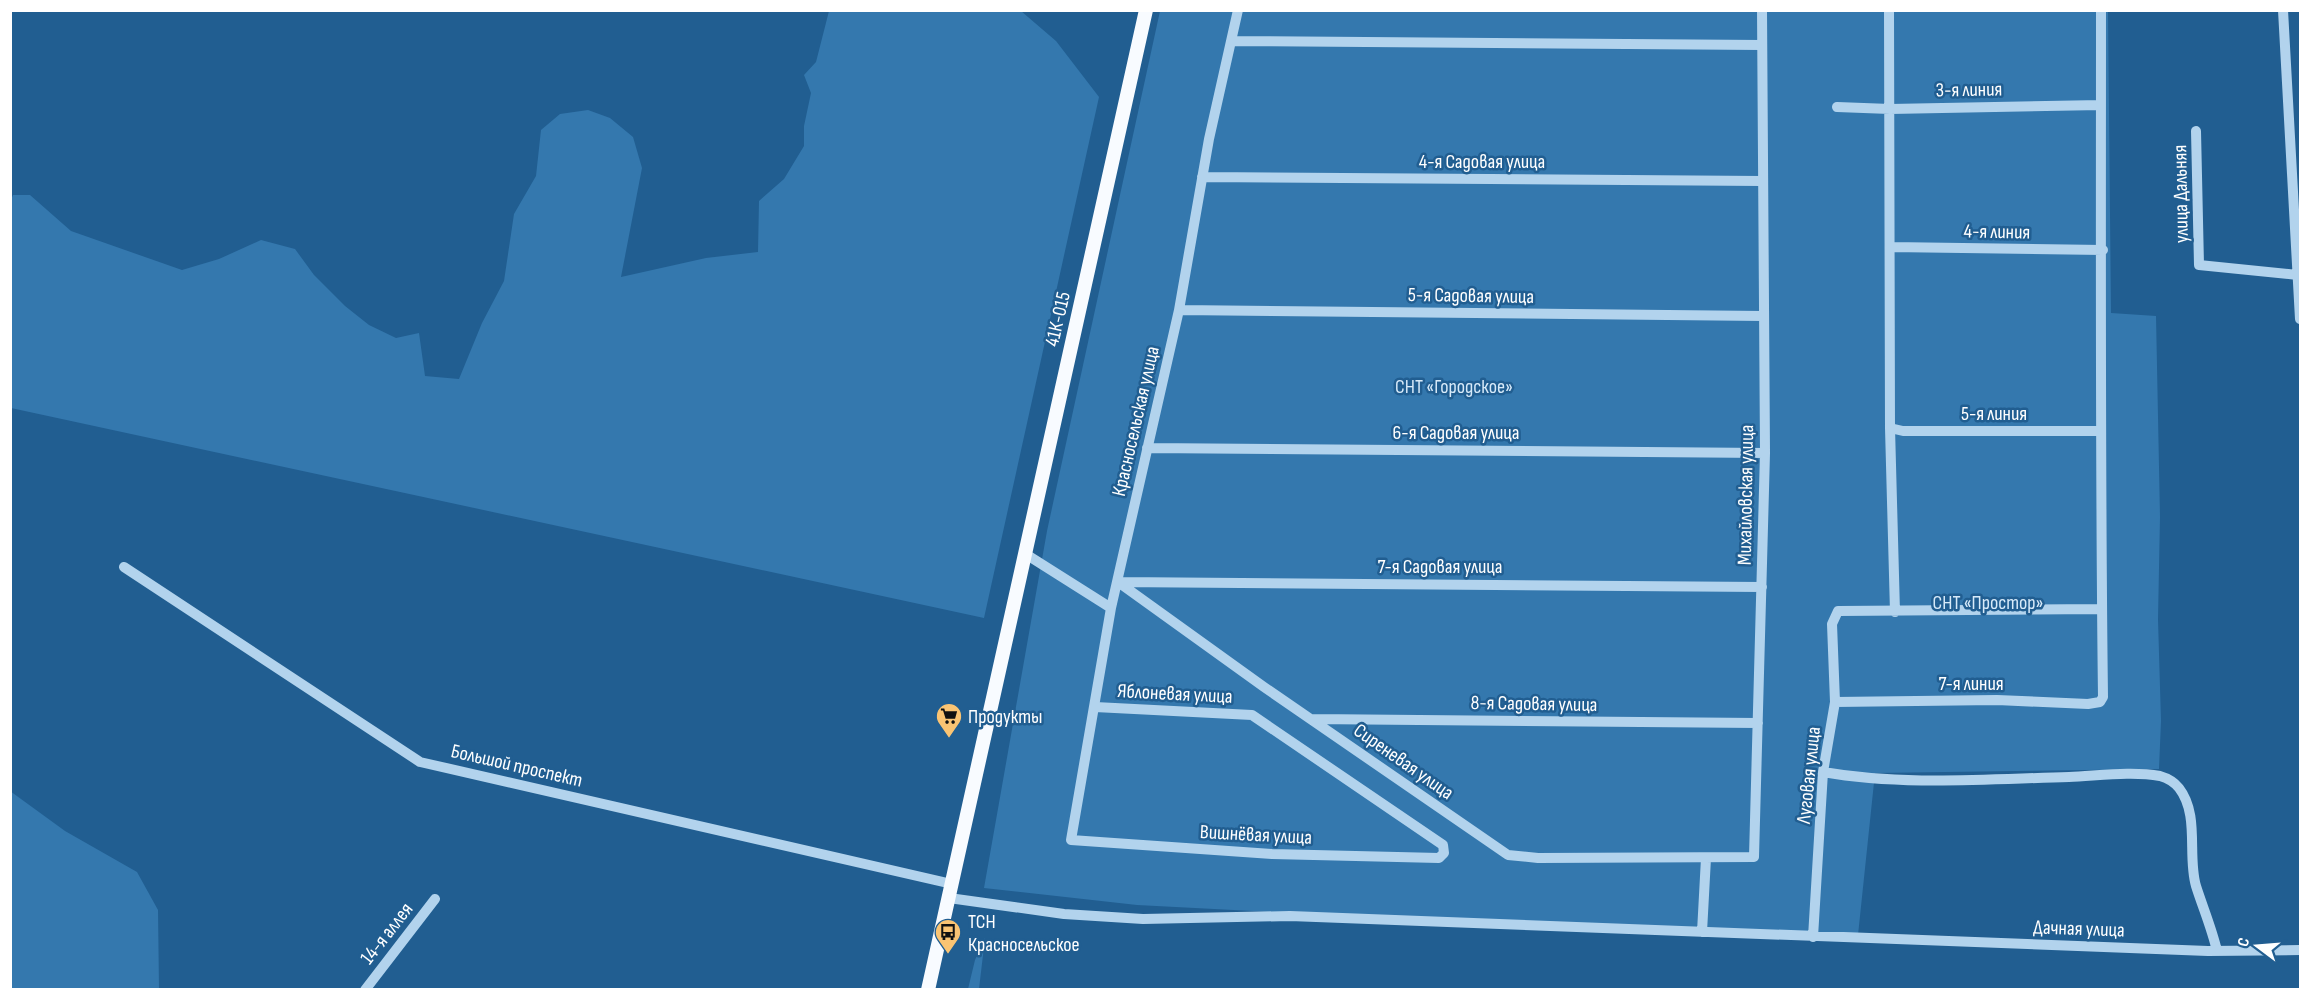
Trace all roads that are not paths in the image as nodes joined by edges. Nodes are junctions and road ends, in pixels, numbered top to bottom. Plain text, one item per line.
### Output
1 (1146, 10) edge
2 (1238, 10) edge
3 (1762, 10) edge
4 (1889, 10) edge
5 (2102, 10) edge
6 (2283, 10) edge
7 (1231, 41) junction
8 (1762, 45) junction
9 (2102, 105) junction
10 (1837, 107) dead end
11 (1890, 109) junction
12 (2196, 131) dead end
13 (1202, 177) junction
14 (1762, 181) junction
15 (1891, 248) junction
16 (2103, 250) junction
17 (2298, 275) junction
18 (1179, 310) junction
19 (1763, 316) junction
20 (2301, 319) edge
21 (1890, 428) junction
22 (2099, 431) junction
23 (1147, 447) junction
24 (1765, 453) junction
25 (1024, 553) junction
26 (124, 567) dead end
27 (1118, 582) junction
28 (1762, 586) junction
29 (1111, 608) junction
30 (2102, 609) junction
31 (1895, 612) junction
32 (1835, 702) junction
33 (1095, 707) junction
34 (1310, 719) junction
35 (1758, 723) junction
36 (1823, 772) junction
37 (1071, 840) joint
38 (1439, 858) joint
39 (1706, 858) junction
40 (952, 884) junction
41 (949, 898) junction
42 (435, 899) dead end
43 (1702, 932) junction
44 (1813, 938) junction
45 (2301, 950) edge
46 (2217, 951) junction
47 (365, 990) edge
48 (928, 990) edge

1 - 25 main road, 41К-015
2 - 7 street, Красносельская улица
3 - 8 street, Михайловская улица
4 - 11 street
5 - 9 street
6 - 17 street
7 - 8 street
7 - 13 street, Красносельская улица
8 - 14 street, Михайловская улица
9 - 11 street, 3-я линия
9 - 16 street
10 - 11 street, 3-я линия
11 - 15 street
12 - 17 street, улица Дальняя
13 - 14 street, 4-я Садовая улица
13 - 18 street, Красносельская улица
14 - 19 street, Михайловская улица
15 - 16 street, 4-я линия
15 - 21 street
16 - 22 street
17 - 20 street
18 - 19 street, 5-я Садовая улица
18 - 23 street, Красносельская улица
19 - 24 street, Михайловская улица
21 - 22 street, 5-я линия
21 - 31 street
22 - 30 street
23 - 24 street, 6-я Садовая улица
23 - 27 street, Красносельская улица
24 - 28 street, Михайловская улица
25 - 29 street
25 - 40 main road, 41К-015
26 - 40 street, Большой проспект
27 - 28 street, 7-я Садовая улица
27 - 29 street, Красносельская улица
27 - 34 street, Сиреневая улица
28 - 35 street, Михайловская улица
29 - 33 street, Красносельская улица
30 - 31 street
30 - 32 street, 7-я линия
31 - 32 street, Луговая улица
32 - 36 street, Луговая улица
33 - 37 street, Красносельская улица
33 - 38 street, Яблоневая улица
34 - 35 street, 8-я Садовая улица
34 - 39 street, Сиреневая улица
35 - 39 street, Михайловская улица
36 - 44 street, Луговая улица
36 - 46 street
37 - 38 street, Вишнёвая улица
39 - 43 street
40 - 41 main road, 41К-015
41 - 43 street, Дачная улица
41 - 48 main road, 41К-015
42 - 47 street, 14-я аллея
43 - 44 street, Дачная улица
44 - 46 street, Дачная улица
45 - 46 street, Дачная улица

